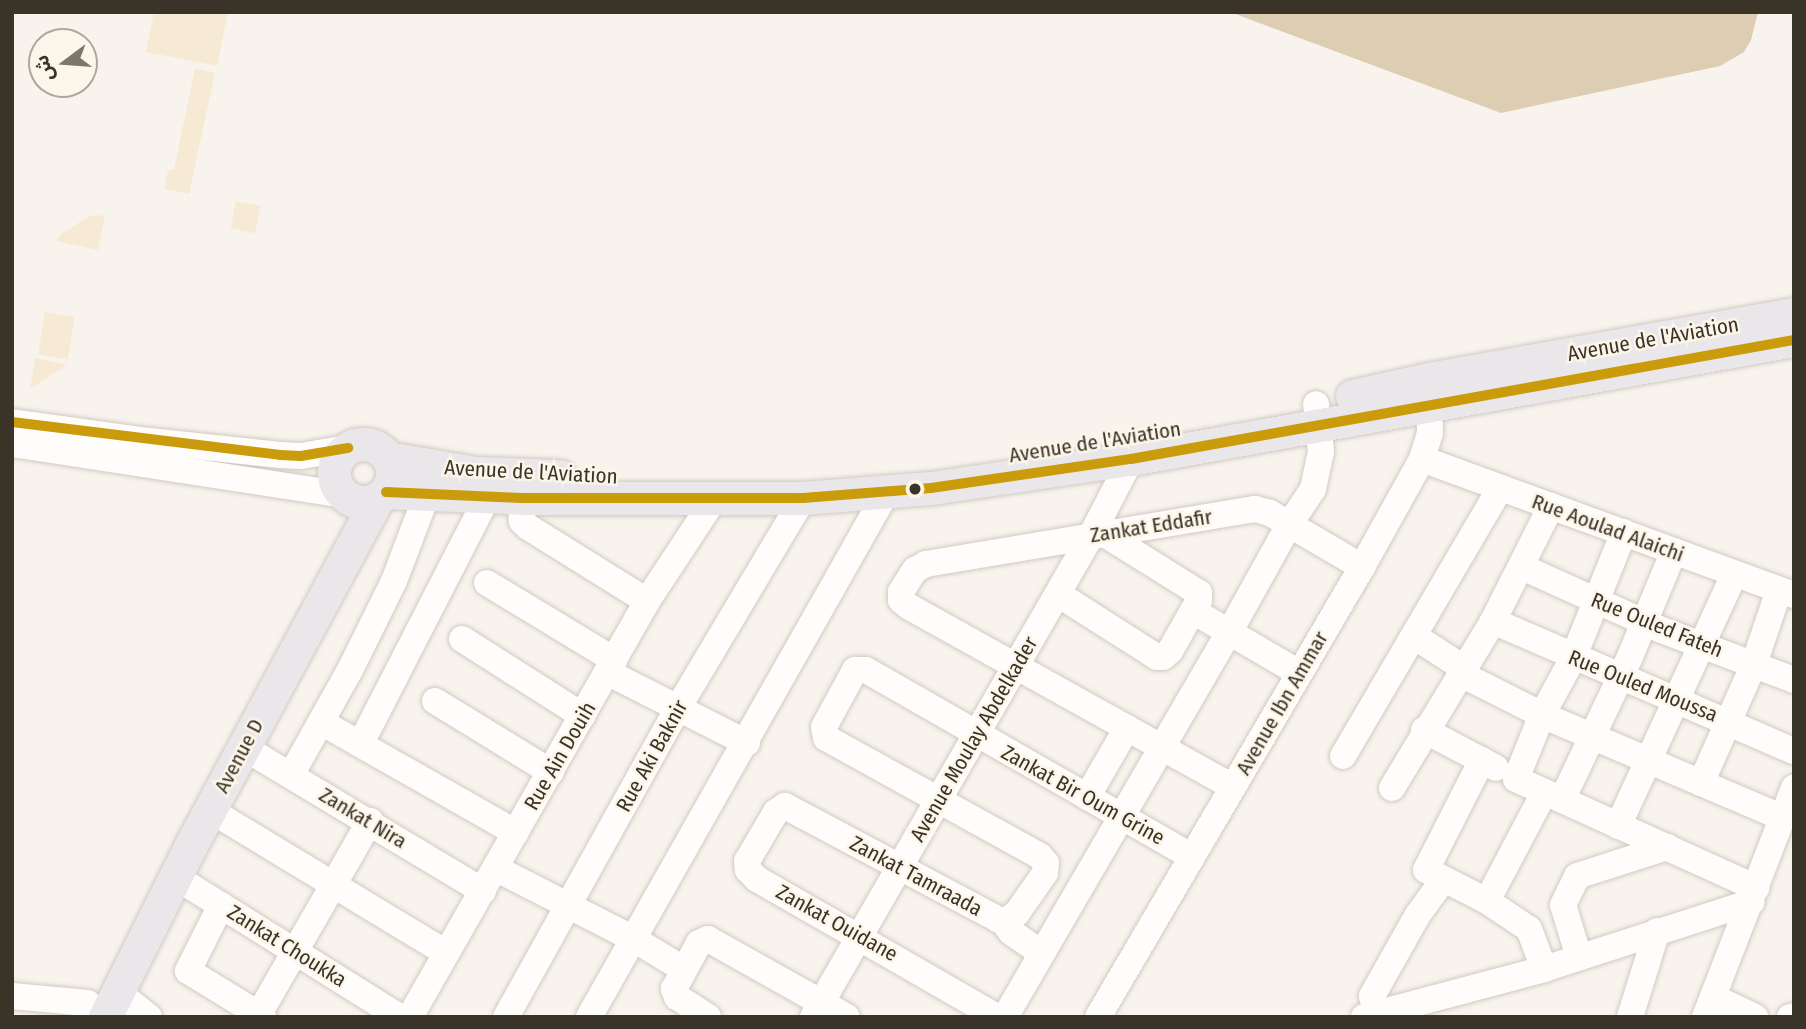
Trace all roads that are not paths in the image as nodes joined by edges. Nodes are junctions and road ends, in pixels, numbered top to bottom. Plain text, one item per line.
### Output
1 (1794, 314) edge
2 (1794, 340) edge
3 (1430, 391) junction
4 (1317, 415) junction
5 (12, 422) edge
6 (12, 444) edge
7 (348, 448) junction
8 (388, 458) junction
9 (1131, 459) junction
10 (1422, 459) junction
11 (1500, 488) junction
12 (886, 493) junction
13 (427, 494) junction
14 (365, 496) junction
15 (487, 498) junction
16 (520, 498) junction
17 (715, 498) junction
18 (803, 498) junction
19 (1551, 506) junction
20 (1289, 525) junction
21 (1623, 532) junction
22 (1097, 534) junction
23 (1674, 551) junction
24 (1362, 567) junction
25 (1522, 567) junction
26 (1734, 575) junction
27 (487, 583) dead end
28 (1786, 593) edge
29 (1058, 594) junction
30 (647, 601) junction
31 (1597, 602) junction
32 (1193, 611) junction
33 (1493, 621) junction
34 (1644, 622) junction
35 (1230, 631) junction
36 (1414, 636) junction
37 (462, 639) dead end
38 (1702, 644) junction
39 (1573, 658) junction
40 (1754, 664) junction
41 (611, 666) junction
42 (1017, 667) junction
43 (1461, 670) junction
44 (1299, 673) junction
45 (1621, 675) junction
46 (1794, 680) edge
47 (1676, 699) junction
48 (435, 701) dead end
49 (678, 708) junction
50 (1542, 715) junction
51 (583, 716) junction
52 (321, 722) junction
53 (1730, 722) junction
54 (1127, 728) junction
55 (1424, 730) junction
56 (975, 734) junction
57 (1594, 735) junction
58 (362, 743) junction
59 (747, 743) junction
60 (243, 747) junction
61 (1162, 747) junction
62 (1794, 751) edge
63 (1343, 756) dead end
64 (1648, 758) junction
65 (1482, 760) junction
66 (551, 772) junction
67 (292, 775) junction
68 (1516, 779) junction
69 (1701, 783) junction
70 (1233, 787) junction
71 (1392, 788) dead end
72 (1794, 788) edge
73 (1087, 797) junction
74 (1553, 797) junction
75 (936, 802) junction
76 (789, 807) joint
77 (210, 810) junction
78 (1120, 816) junction
79 (1784, 818) junction
80 (370, 821) junction
81 (1618, 827) junction
82 (516, 833) junction
83 (1667, 847) junction
84 (1192, 857) junction
85 (899, 867) junction
86 (174, 876) junction
87 (489, 880) junction
88 (1443, 880) junction
89 (333, 885) junction
90 (1753, 895) junction
91 (1487, 901) junction
92 (221, 905) junction
93 (569, 908) junction
94 (1002, 920) junction
95 (1657, 931) junction
96 (859, 935) junction
97 (632, 938) junction
98 (296, 950) junction
99 (446, 953) junction
100 (1041, 953) junction
101 (1579, 957) junction
102 (683, 969) junction
103 (1544, 969) junction
104 (12, 996) edge
105 (98, 1007) edge
106 (1709, 1007) edge
107 (817, 1009) edge
108 (971, 1010) edge
109 (1370, 1015) edge
110 (261, 1016) edge
111 (149, 1017) edge
112 (400, 1017) edge
113 (410, 1017) edge
114 (506, 1017) edge
115 (589, 1017) edge
116 (708, 1017) edge
117 (847, 1017) edge
118 (998, 1017) edge
119 (1005, 1017) edge
120 (1098, 1017) edge
121 (1630, 1017) edge
122 (1755, 1017) edge

1 - 3 main road, Avenue de l'Aviation
2 - 3 main road, Avenue de l'Aviation
3 - 4 main road, Avenue de l'Aviation
3 - 10 street, Avenue Ibn Ammar
4 - 8 main road, Avenue de l'Aviation
4 - 9 main road, Avenue de l'Aviation
4 - 20 street
5 - 7 street
6 - 14 street, Avenue de l'Aviation
7 - 8 main road
7 - 14 main road
8 - 14 main road
9 - 12 main road, Avenue de l'Aviation
9 - 22 street, Avenue Moulay Abdelkader
10 - 11 street, Rue Aoulad Alaichi
10 - 24 street, Avenue Ibn Ammar
11 - 19 street, Rue Aoulad Alaichi
11 - 36 street
12 - 18 main road, Avenue de l'Aviation
12 - 59 street
13 - 14 main road, Avenue de l'Aviation
13 - 15 main road, Avenue de l'Aviation
13 - 52 street
14 - 60 main road, Avenue D
14 - 105 main road, Avenue D
15 - 16 main road, Avenue de l'Aviation
15 - 58 street
16 - 17 main road, Avenue de l'Aviation
16 - 30 street
17 - 18 main road, Avenue de l'Aviation
17 - 30 street, Rue Ain Douih
18 - 49 street, Rue Aki Baknir
19 - 21 street, Rue Aoulad Alaichi
19 - 25 street
20 - 22 street, Zankat Eddafir
20 - 24 street, Zankat Eddafir
20 - 35 street
21 - 23 street, Rue Aoulad Alaichi
21 - 31 street
22 - 29 street, Avenue Moulay Abdelkader
22 - 32 street
22 - 42 street, Zankat Eddafir
23 - 26 street, Rue Aoulad Alaichi
23 - 34 street
24 - 44 street, Avenue Ibn Ammar
25 - 31 street, Rue Ouled Fateh
25 - 33 street
26 - 28 street, Rue Aoulad Alaichi
26 - 38 street
27 - 41 street
28 - 40 street
29 - 32 street
29 - 42 street, Avenue Moulay Abdelkader
30 - 41 street, Rue Ain Douih
31 - 34 street, Rue Ouled Fateh
31 - 39 street
32 - 35 street
33 - 39 street, Rue Ouled Moussa
33 - 43 street
34 - 38 street, Rue Ouled Fateh
34 - 45 street
35 - 44 street
35 - 61 street
36 - 43 street
36 - 63 street
37 - 51 street
38 - 40 street, Rue Ouled Fateh
38 - 47 street
39 - 45 street, Rue Ouled Moussa
39 - 50 street
40 - 46 street, Rue Ouled Fateh
40 - 53 street
41 - 49 street
41 - 51 street, Rue Ain Douih
42 - 54 street
42 - 56 street, Avenue Moulay Abdelkader
43 - 50 street
43 - 55 street
44 - 70 street, Avenue Ibn Ammar
45 - 47 street, Rue Ouled Moussa
45 - 57 street
47 - 53 street, Rue Ouled Moussa
47 - 64 street
48 - 66 street
49 - 59 street
49 - 93 street, Rue Aki Baknir
50 - 57 street
50 - 68 street
51 - 66 street, Rue Ain Douih
52 - 58 street
52 - 67 street
53 - 62 street, Rue Ouled Moussa
53 - 69 street
54 - 61 street
54 - 73 street
55 - 65 street
55 - 71 street
56 - 73 street, Zankat Bir Oum Grine
56 - 75 street, Avenue Moulay Abdelkader
56 - 75 street, Zankat Bir Oum Grine
57 - 64 street
57 - 74 street
58 - 82 street
59 - 97 street
60 - 67 street, Zankat Nira
60 - 77 main road, Avenue D
61 - 70 street
61 - 78 street
64 - 69 street
64 - 81 street
65 - 68 street
65 - 88 street
66 - 82 street, Rue Ain Douih
67 - 80 street, Zankat Nira
68 - 74 street
69 - 79 street
70 - 84 street, Avenue Ibn Ammar
72 - 79 street
73 - 78 street, Zankat Bir Oum Grine
74 - 81 street
74 - 91 street
75 - 85 street, Avenue Moulay Abdelkader
75 - 94 street, Zankat Tamraada
76 - 85 street, Zankat Tamraada
76 - 96 street, Zankat Ouidane
77 - 86 main road, Avenue D
77 - 89 street
78 - 84 street, Zankat Bir Oum Grine
78 - 100 street
79 - 90 street
80 - 87 street, Zankat Nira
80 - 89 street
81 - 83 street
82 - 87 street, Rue Ain Douih
83 - 90 street
83 - 101 street
84 - 120 street, Avenue Ibn Ammar
85 - 94 street, Zankat Tamraada
85 - 96 street, Avenue Moulay Abdelkader
86 - 92 street, Zankat Choukka
86 - 105 main road, Avenue D
87 - 93 street, Zankat Nira
87 - 99 street, Rue Ain Douih
88 - 91 street
88 - 109 street
89 - 98 street
89 - 99 street
90 - 95 street
90 - 106 street
91 - 103 street
92 - 98 street, Zankat Choukka
92 - 110 street
93 - 97 street, Zankat Nira
93 - 114 street, Rue Aki Baknir
94 - 100 street
95 - 101 street
95 - 121 street
96 - 107 street, Avenue Moulay Abdelkader
96 - 108 street, Zankat Ouidane
97 - 102 street, Zankat Nira
97 - 115 street
98 - 110 street
98 - 112 street, Zankat Choukka
99 - 113 street, Rue Ain Douih
100 - 119 street
101 - 103 street
102 - 107 street
102 - 116 street
103 - 109 street
104 - 105 street
105 - 111 street
106 - 122 street
107 - 117 street
108 - 118 street, Zankat Ouidane

